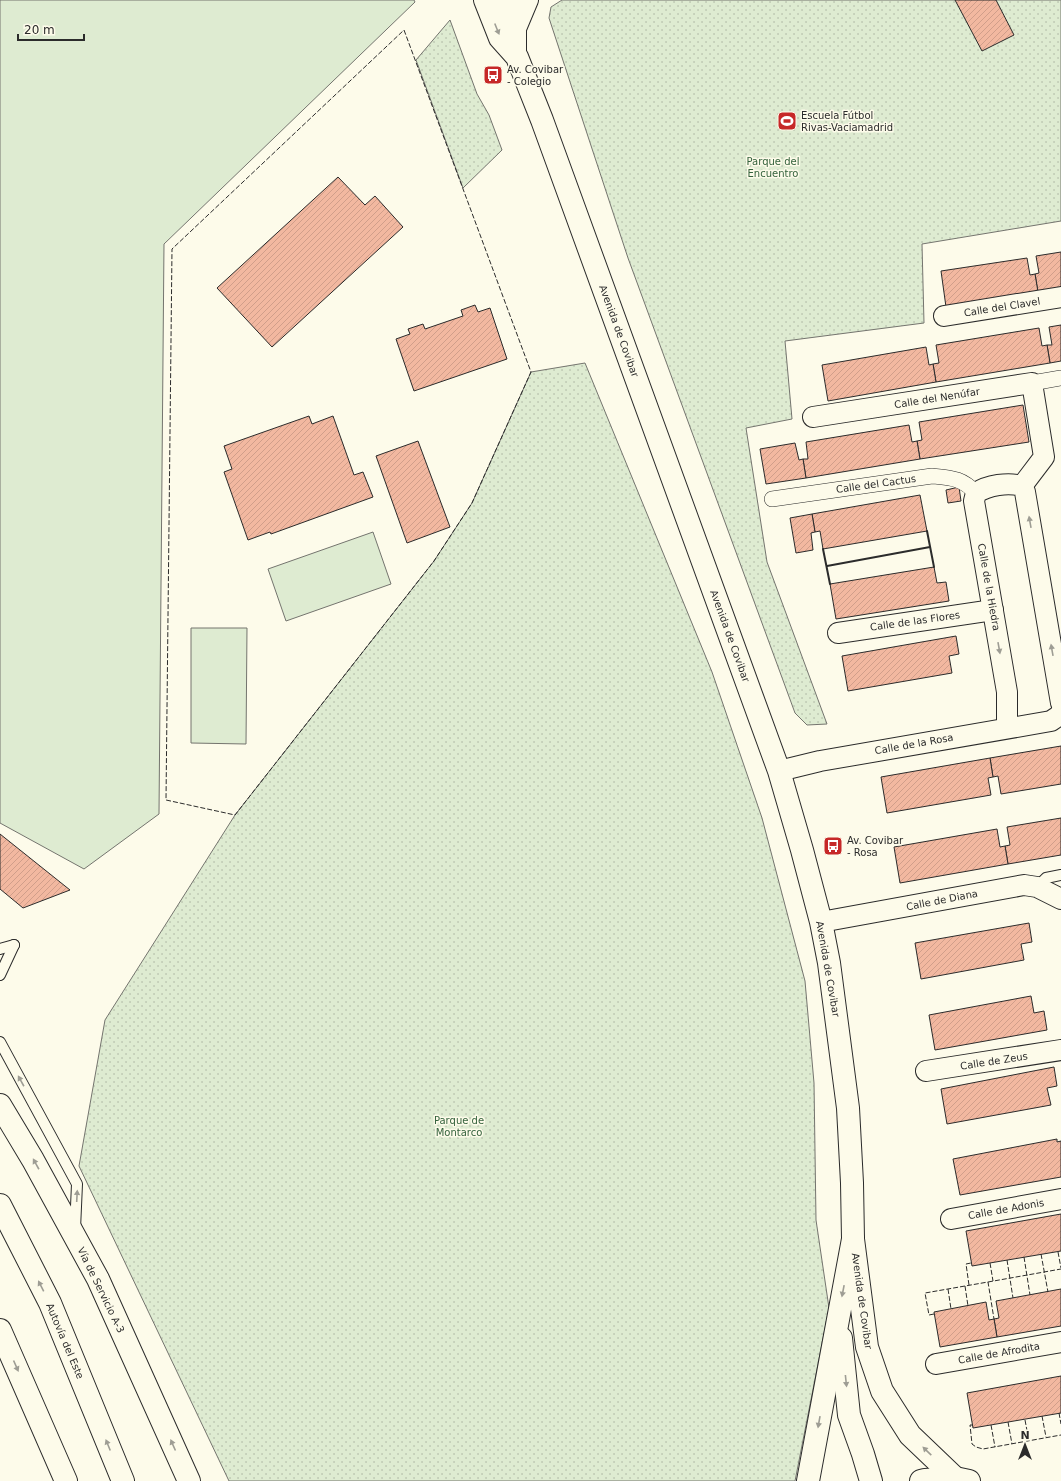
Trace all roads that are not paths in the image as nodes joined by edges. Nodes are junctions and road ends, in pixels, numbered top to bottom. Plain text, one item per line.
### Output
1 (485, 0) edge
2 (507, 0) edge
3 (528, 0) edge
4 (515, 31) junction
5 (515, 54) junction
6 (1061, 297) edge
7 (944, 316) dead end
8 (1061, 378) edge
9 (1032, 383) junction
10 (813, 417) dead end
11 (1022, 486) junction
12 (976, 493) junction
13 (772, 499) dead end
14 (993, 610) junction
15 (838, 633) dead end
16 (1061, 702) edge
17 (1056, 716) edge
18 (1007, 728) junction
19 (779, 771) junction
20 (1061, 875) edge
21 (1038, 887) junction
22 (1061, 899) edge
23 (821, 922) junction
24 (0, 949) edge
25 (0, 975) edge
26 (0, 1042) edge
27 (1061, 1050) edge
28 (926, 1071) dead end
29 (0, 1105) edge
30 (1061, 1199) edge
31 (0, 1205) edge
32 (952, 1219) dead end
33 (75, 1235) junction
34 (853, 1239) junction
35 (839, 1315) junction
36 (0, 1330) edge
37 (1061, 1342) edge
38 (936, 1364) dead end
39 (962, 1479) edge
40 (66, 1481) edge
41 (123, 1481) edge
42 (189, 1481) edge
43 (808, 1481) edge
44 (871, 1481) edge
45 (921, 1481) edge

1 -> 5 main road, Avenida de Covibar
2 - 4 main road, Avenida de Covibar
3 - 4 street, Avenida de Covibar
4 - 5 main road, Avenida de Covibar
5 - 19 main road, Avenida de Covibar
6 - 7 street, Calle del Clavel
8 - 9 street, Calle del Nenúfar
9 - 10 street, Calle del Nenúfar
9 - 11 street
11 - 12 street
16 -> 11 street
12 - 13 street, Calle del Cactus
12 - 14 street, Calle de la Hiedra
14 - 15 street, Calle de las Flores
14 -> 18 street, Calle de la Hiedra
17 - 18 street, Calle de la Rosa
18 - 19 street, Calle de la Rosa
19 - 23 main road, Avenida de Covibar
20 - 21 lane
21 - 22 street, Calle de Diana
21 - 23 street, Calle de Diana
23 - 34 main road, Avenida de Covibar
24 - 25 lane
33 -> 26 lane
27 - 28 street, Calle de Zeus
33 -> 29 main road, Vía de Servicio A-3
30 - 32 street, Calle de Adonis
41 -> 31 main road, Autovía del Este
42 -> 33 main road, Vía de Servicio A-3
34 -> 35 main road, Avenida de Covibar
39 -> 34 main road, Avenida de Covibar
35 -> 43 main road, Avenida de Covibar
35 -> 44 main road
36 -> 40 main road
37 - 38 street, Calle de Afrodita
39 - 45 main road

